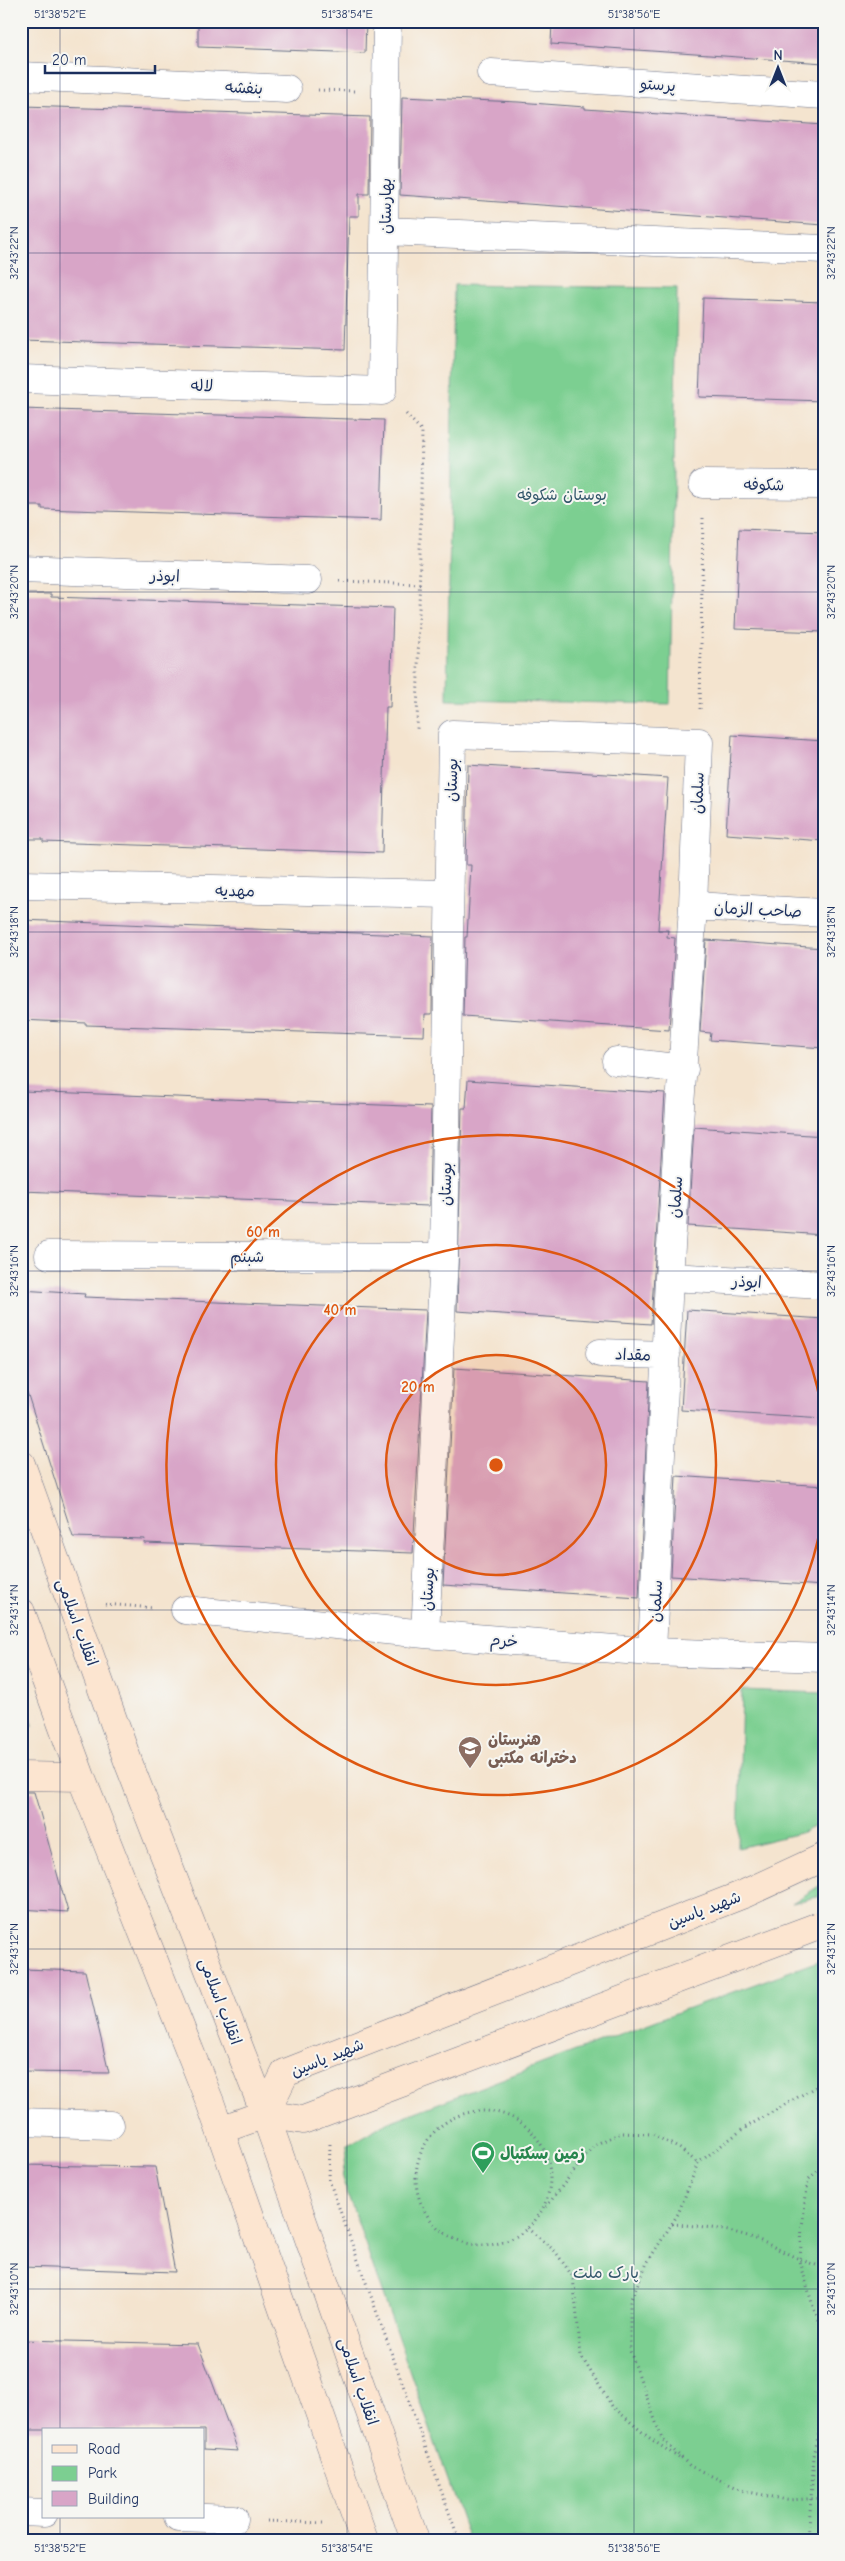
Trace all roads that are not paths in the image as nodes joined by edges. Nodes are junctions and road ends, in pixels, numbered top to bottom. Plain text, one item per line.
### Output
1 (388, 21) edge
2 (491, 74) dead end
3 (21, 76) edge
4 (287, 89) road end
5 (824, 95) edge
6 (385, 231) junction
7 (824, 249) edge
8 (21, 379) edge
9 (382, 391) joint
10 (703, 484) road end
11 (824, 485) edge
12 (21, 569) edge
13 (308, 580) road end
14 (452, 734) joint
15 (21, 886) edge
16 (450, 894) junction
17 (693, 906) junction
18 (824, 913) edge
19 (616, 1061) dead end
20 (684, 1069) junction
21 (49, 1255) dead end
22 (444, 1257) junction
23 (669, 1277) junction
24 (824, 1285) edge
25 (600, 1353) dead end
26 (666, 1355) junction
27 (21, 1464) edge
28 (185, 1610) road end
29 (21, 1612) edge
30 (425, 1634) junction
31 (652, 1652) junction
32 (824, 1658) edge
33 (21, 1776) edge
34 (81, 1777) junction
35 (824, 1857) edge
36 (824, 1924) edge
37 (265, 2114) junction
38 (21, 2122) edge
39 (110, 2125) dead end
40 (220, 2130) junction
41 (21, 2512) edge
42 (42, 2513) edge
43 (205, 2518) edge
44 (234, 2519) road end
45 (361, 2532) edge
46 (415, 2540) edge

1 - 6 street, بهارستان
2 - 5 street, پرستو
3 - 4 street, بنفشه
6 - 7 street
6 - 9 street, بهارستان
8 - 9 street, لاله
10 - 11 street, شکوفه
12 - 13 street, ابوذر
14 - 16 street, بوستان
14 - 17 street, سلمان
15 - 16 street, مهدیه
16 - 22 street, بوستان
17 - 18 street, صاحب الزمان
17 - 20 street, سلمان
19 - 20 street
20 - 23 street, سلمان
21 - 22 street, شبنم
22 - 30 street, بوستان
23 - 24 street, ابوذر
23 - 26 street, سلمان
25 - 26 street, مقداد
26 - 31 street, سلمان
27 - 37 main road, انقلاب اسلامی
28 - 30 street, خرم
29 - 34 main road
30 - 31 street, خرم
31 - 32 street, خرم
33 - 34 main road
34 - 40 main road
35 - 37 main road, شهید یاسین
36 - 37 main road
37 - 40 main road
37 - 46 main road, انقلاب اسلامی
38 - 39 street
40 - 45 main road
41 - 42 street
43 - 44 street

